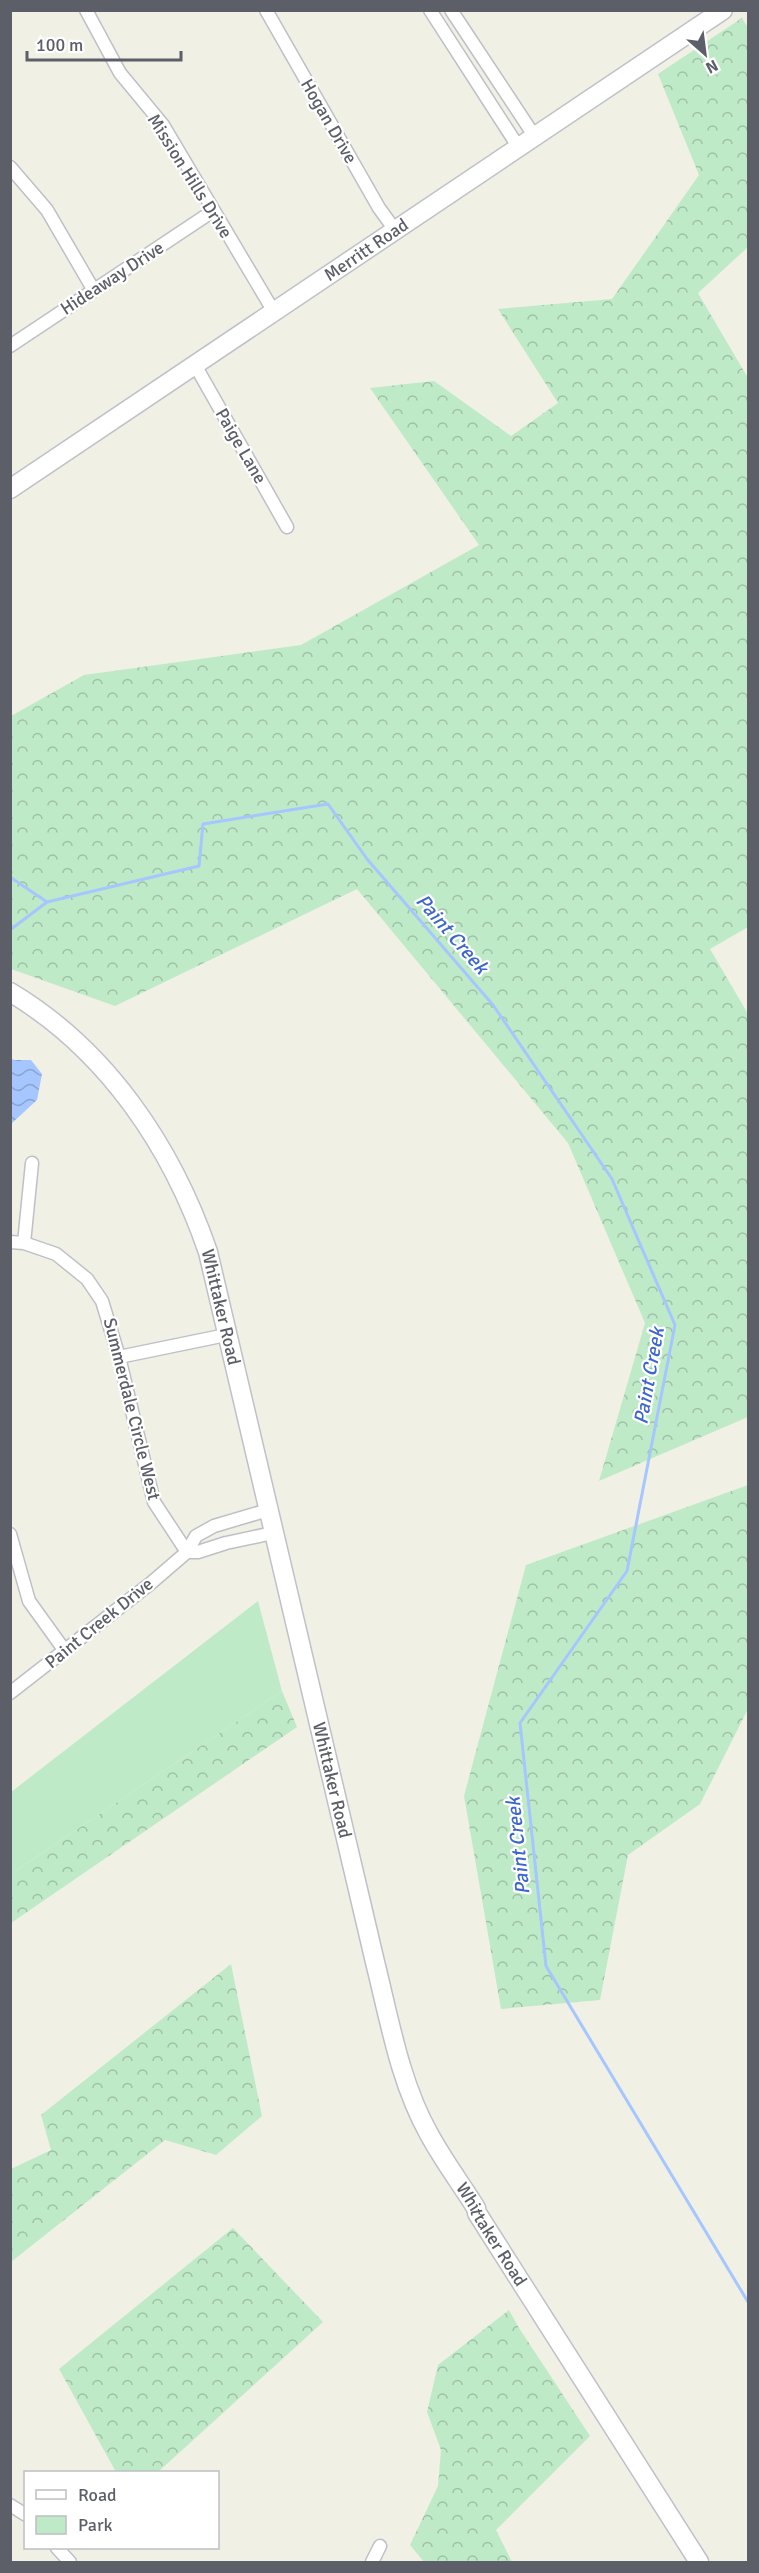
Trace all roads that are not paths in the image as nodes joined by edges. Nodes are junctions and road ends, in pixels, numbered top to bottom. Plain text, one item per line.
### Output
1 (86, 10) edge
2 (266, 10) edge
3 (430, 10) edge
4 (451, 10) edge
5 (723, 10) edge
6 (535, 137) junction
7 (519, 148) junction
8 (10, 167) edge
9 (213, 212) junction
10 (395, 230) junction
11 (93, 289) junction
12 (274, 312) junction
13 (10, 346) edge
14 (195, 365) junction
15 (10, 489) edge
16 (287, 527) dead end
17 (10, 992) edge
18 (32, 1163) dead end
19 (10, 1242) edge
20 (24, 1243) junction
21 (226, 1335) junction
22 (119, 1357) junction
23 (268, 1510) junction
24 (273, 1533) junction
25 (10, 1534) edge
26 (187, 1552) junction
27 (64, 1651) junction
28 (10, 1693) edge
29 (10, 2505) edge
30 (24, 2514) edge
31 (380, 2546) dead end
32 (59, 2549) edge
33 (70, 2562) edge
34 (372, 2562) edge
35 (699, 2562) edge

1 - 9 street, Mission Hills Drive
2 - 10 street, Hogan Drive
3 - 7 street
4 - 6 street
5 - 6 main road, Merritt Road
6 - 7 main road, Merritt Road
7 - 10 main road, Merritt Road
8 - 11 street
9 - 11 street, Hideaway Drive
9 - 12 street, Mission Hills Drive
10 - 12 main road, Merritt Road
11 - 13 street, Hideaway Drive
12 - 14 main road, Merritt Road
14 - 15 main road, Merritt Road
14 - 16 street, Paige Lane
17 - 21 main road, Whittaker Road
18 - 20 street
19 - 20 street, Summerdale Circle West
20 - 22 street, Summerdale Circle West
21 - 22 street
21 - 23 main road, Whittaker Road
22 - 26 street, Summerdale Circle West
23 - 24 main road, Whittaker Road
23 - 26 street, Paint Creek Drive
24 - 26 street, Paint Creek Drive
24 - 35 main road, Whittaker Road
25 - 27 street
26 - 27 street, Paint Creek Drive
27 - 28 street, Paint Creek Drive
29 - 30 street
31 - 34 street
32 - 33 street

